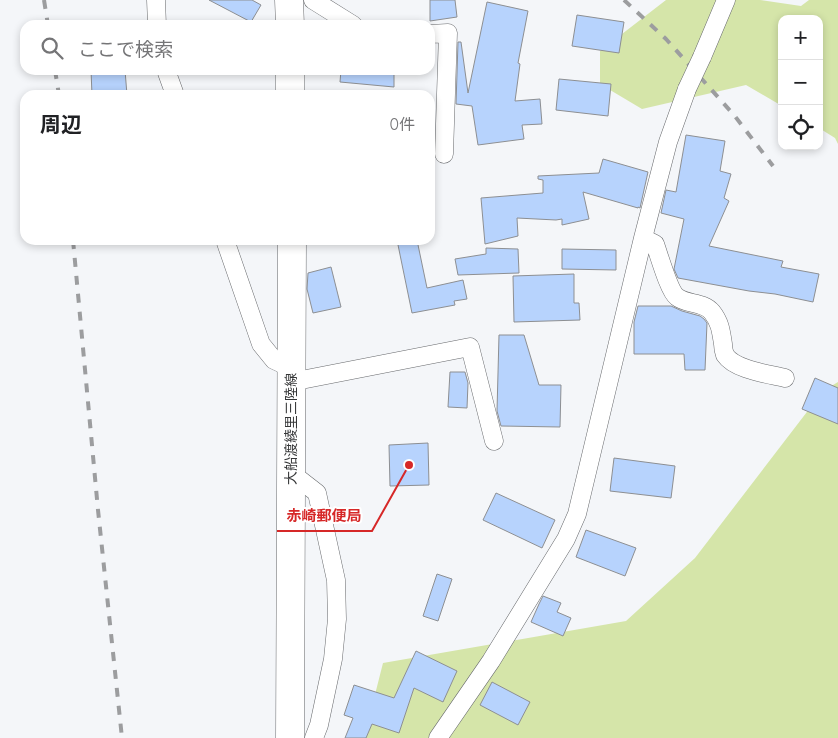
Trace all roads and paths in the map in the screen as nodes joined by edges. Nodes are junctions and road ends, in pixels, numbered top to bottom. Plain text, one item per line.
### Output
1 (156, 0) edge
2 (289, 0) edge
3 (314, 0) edge
4 (726, 0) edge
5 (157, 20) edge
6 (290, 20) edge
7 (345, 20) edge
8 (435, 34) edge
9 (168, 75) edge
10 (290, 75) edge
11 (173, 90) edge
12 (290, 90) edge
13 (444, 154) dead end
14 (643, 238) junction
15 (227, 245) edge
16 (292, 245) edge
17 (291, 374) junction
18 (785, 378) dead end
19 (494, 441) dead end
20 (290, 472) junction
21 (290, 738) edge
22 (314, 738) edge
23 (438, 738) edge

1 - 5 street
2 - 6 main road
3 - 7 street
4 - 14 street, bridge
8 - 13 street
9 - 11 street
10 - 12 main road
14 - 18 street
14 - 23 street
15 - 17 street
16 - 17 main road, 大船渡綾里三陸線
17 - 19 street
17 - 20 main road, 大船渡綾里三陸線
20 - 21 main road, 大船渡綾里三陸線
20 - 22 street

